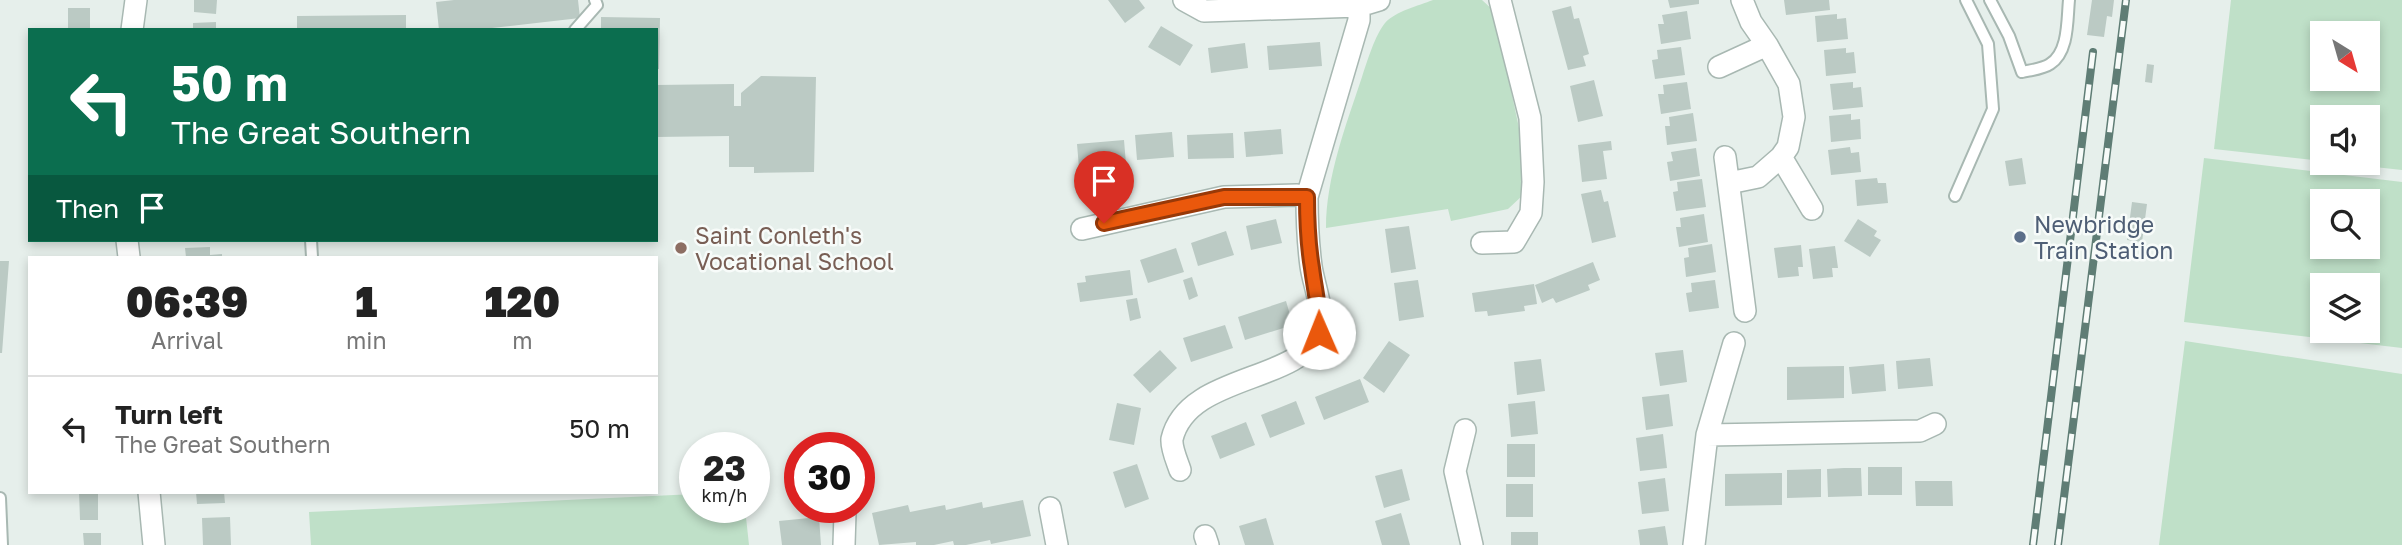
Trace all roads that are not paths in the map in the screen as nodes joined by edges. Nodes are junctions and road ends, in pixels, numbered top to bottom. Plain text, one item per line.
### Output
1 (136, 0) edge
2 (594, 0) edge
3 (1184, 0) edge
4 (1500, 0) edge
5 (1742, 0) edge
6 (1966, 0) edge
7 (1990, 0) edge
8 (2069, 0) edge
9 (1369, 3) edge
10 (132, 28) edge
11 (577, 28) edge
12 (1767, 45) junction
13 (1719, 67) dead end
14 (1725, 157) dead end
15 (1782, 157) junction
16 (1729, 183) junction
17 (1955, 196) dead end
18 (1307, 197) junction
19 (1812, 209) dead end
20 (1082, 229) dead end
21 (1482, 243) dead end
22 (1745, 311) dead end
23 (1734, 343) dead end
24 (1935, 424) dead end
25 (1465, 430) dead end
26 (1707, 435) junction
27 (1180, 470) dead end
28 (149, 494) edge
29 (0, 498) edge
30 (1050, 508) dead end
31 (845, 523) edge
32 (2, 545) edge
33 (154, 545) edge
34 (844, 545) edge
35 (1057, 545) edge
36 (1472, 545) edge
37 (1694, 545) edge

1 - 10 street
2 - 11 lane
3 - 9 street
4 - 21 street
5 - 12 street
6 - 17 lane
7 - 8 lane
9 - 18 street
12 - 13 street
12 - 15 street
14 - 16 street
15 - 16 street
15 - 19 street
16 - 22 street
18 - 20 street
18 - 27 street
23 - 26 street
24 - 26 street
25 - 36 street
26 - 37 street
28 - 33 street
29 - 32 lane
30 - 35 street
31 - 34 street

